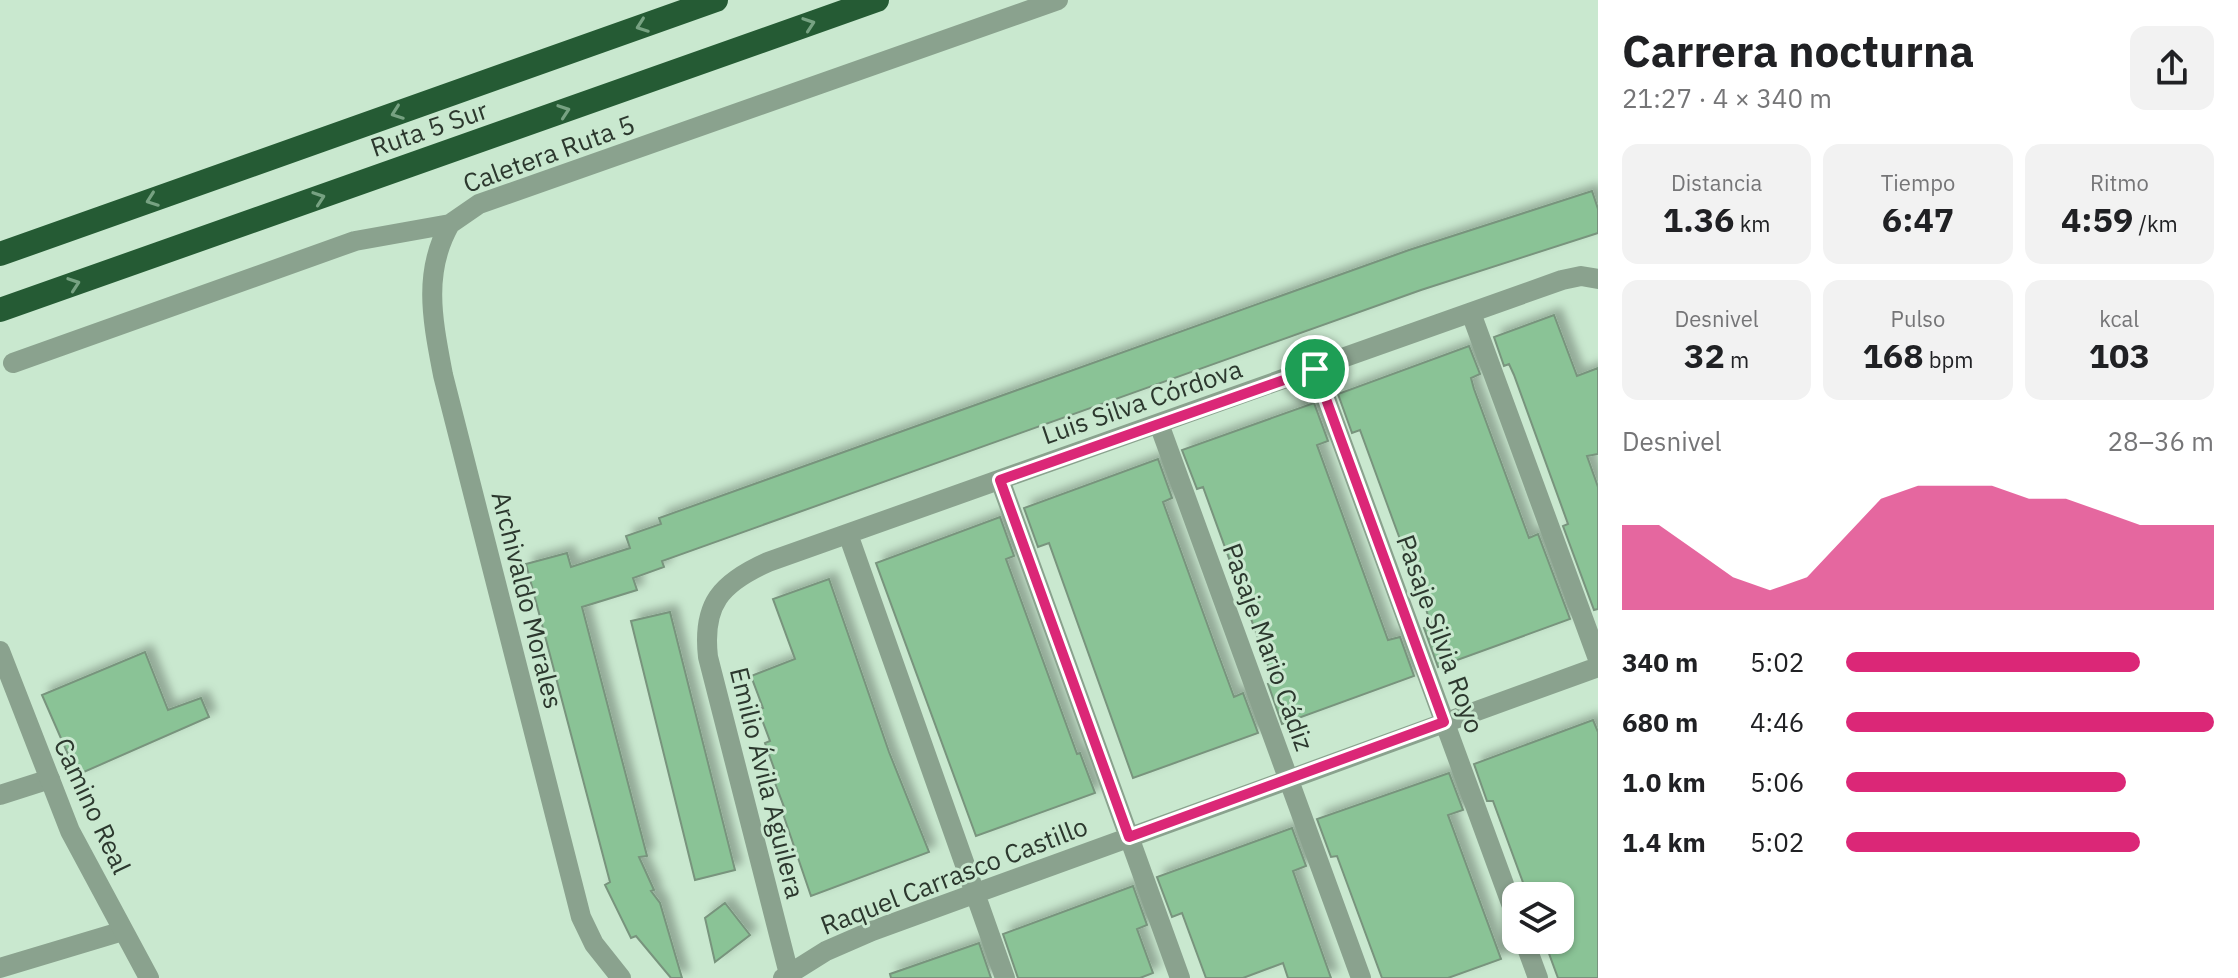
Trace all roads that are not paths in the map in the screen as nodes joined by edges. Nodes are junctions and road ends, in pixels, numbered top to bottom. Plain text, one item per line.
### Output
1 (716, 0) edge
2 (877, 0) edge
3 (1058, 0) edge
4 (450, 224) junction
5 (0, 254) edge
6 (1598, 279) edge
7 (0, 310) edge
8 (1471, 313) junction
9 (13, 363) dead end
10 (1315, 369) junction
11 (1159, 424) junction
12 (1000, 480) junction
13 (848, 534) junction
14 (715, 600) joint
15 (0, 651) edge
16 (1598, 659) edge
17 (1598, 667) edge
18 (1444, 722) junction
19 (50, 779) junction
20 (1288, 779) junction
21 (0, 795) edge
22 (1129, 837) junction
23 (1503, 882) edge
24 (975, 893) junction
25 (123, 931) junction
26 (1529, 954) edge
27 (0, 968) edge
28 (787, 976) edge
29 (149, 978) edge
30 (621, 978) edge
31 (1005, 978) edge
32 (1180, 978) edge
33 (1361, 978) edge
34 (1538, 978) edge

1 -> 5 highway, Ruta 5 Sur
7 -> 2 highway, Ruta 5 Sur
3 - 4 street, Caletera Ruta 5
4 - 9 street, Caletera Ruta 5
4 - 30 street, Archivaldo Morales
6 - 8 street, Luis Silva Córdova
8 - 10 street, Luis Silva Córdova
8 - 16 street
10 - 11 street, Luis Silva Córdova
10 - 18 street, Pasaje Silvia Royo
11 - 12 street, Luis Silva Córdova
11 - 20 street, Pasaje Mario Cádiz
12 - 13 street, Luis Silva Córdova
12 - 22 street
13 - 14 street, Luis Silva Córdova
13 - 24 street
14 - 28 street, Emilio Ávila Aguilera
15 - 19 street, Camino Real
17 - 18 street, Raquel Carrasco Castillo
18 - 20 street, Raquel Carrasco Castillo
18 - 23 street, Pasaje Silvia Royo
19 - 21 street
19 - 25 street, Camino Real
20 - 22 street, Raquel Carrasco Castillo
20 - 33 street, Pasaje Mario Cádiz
22 - 24 street, Raquel Carrasco Castillo
22 - 32 street
24 - 28 street, Raquel Carrasco Castillo
24 - 31 street
25 - 27 street
25 - 29 street, Camino Real
26 - 34 street

